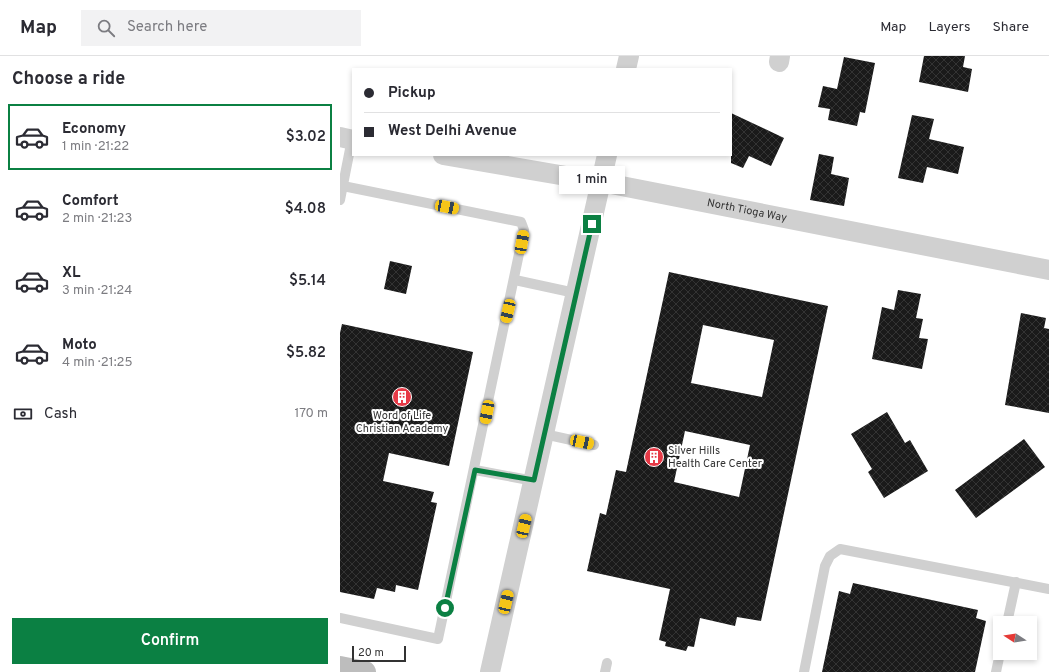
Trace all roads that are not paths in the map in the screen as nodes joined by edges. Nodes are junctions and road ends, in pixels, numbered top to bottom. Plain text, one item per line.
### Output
1 (629, 56) edge
2 (626, 68) edge
3 (348, 139) edge
4 (449, 156) edge
5 (607, 156) edge
6 (601, 182) junction
7 (343, 186) junction
8 (340, 200) edge
9 (1049, 270) edge
10 (515, 280) junction
11 (575, 293) junction
12 (544, 434) junction
13 (594, 445) dead end
14 (475, 470) junction
15 (534, 480) junction
16 (1016, 582) junction
17 (1049, 589) edge
18 (1009, 616) edge
19 (340, 618) edge
20 (999, 660) edge
21 (340, 667) edge
22 (365, 672) edge
23 (490, 672) edge
24 (804, 672) edge
25 (996, 672) edge

1 - 2 street
3 - 7 lane
4 - 6 street, North Tioga Way
5 - 6 street
6 - 9 street, North Tioga Way
6 - 11 street
7 - 8 lane
7 - 10 lane
10 - 11 lane
10 - 14 lane
11 - 12 street
12 - 13 lane
12 - 15 street
14 - 15 lane
14 - 19 lane
15 - 23 street
16 - 17 lane
16 - 18 lane
16 - 24 lane
20 - 25 lane
21 - 22 main road

